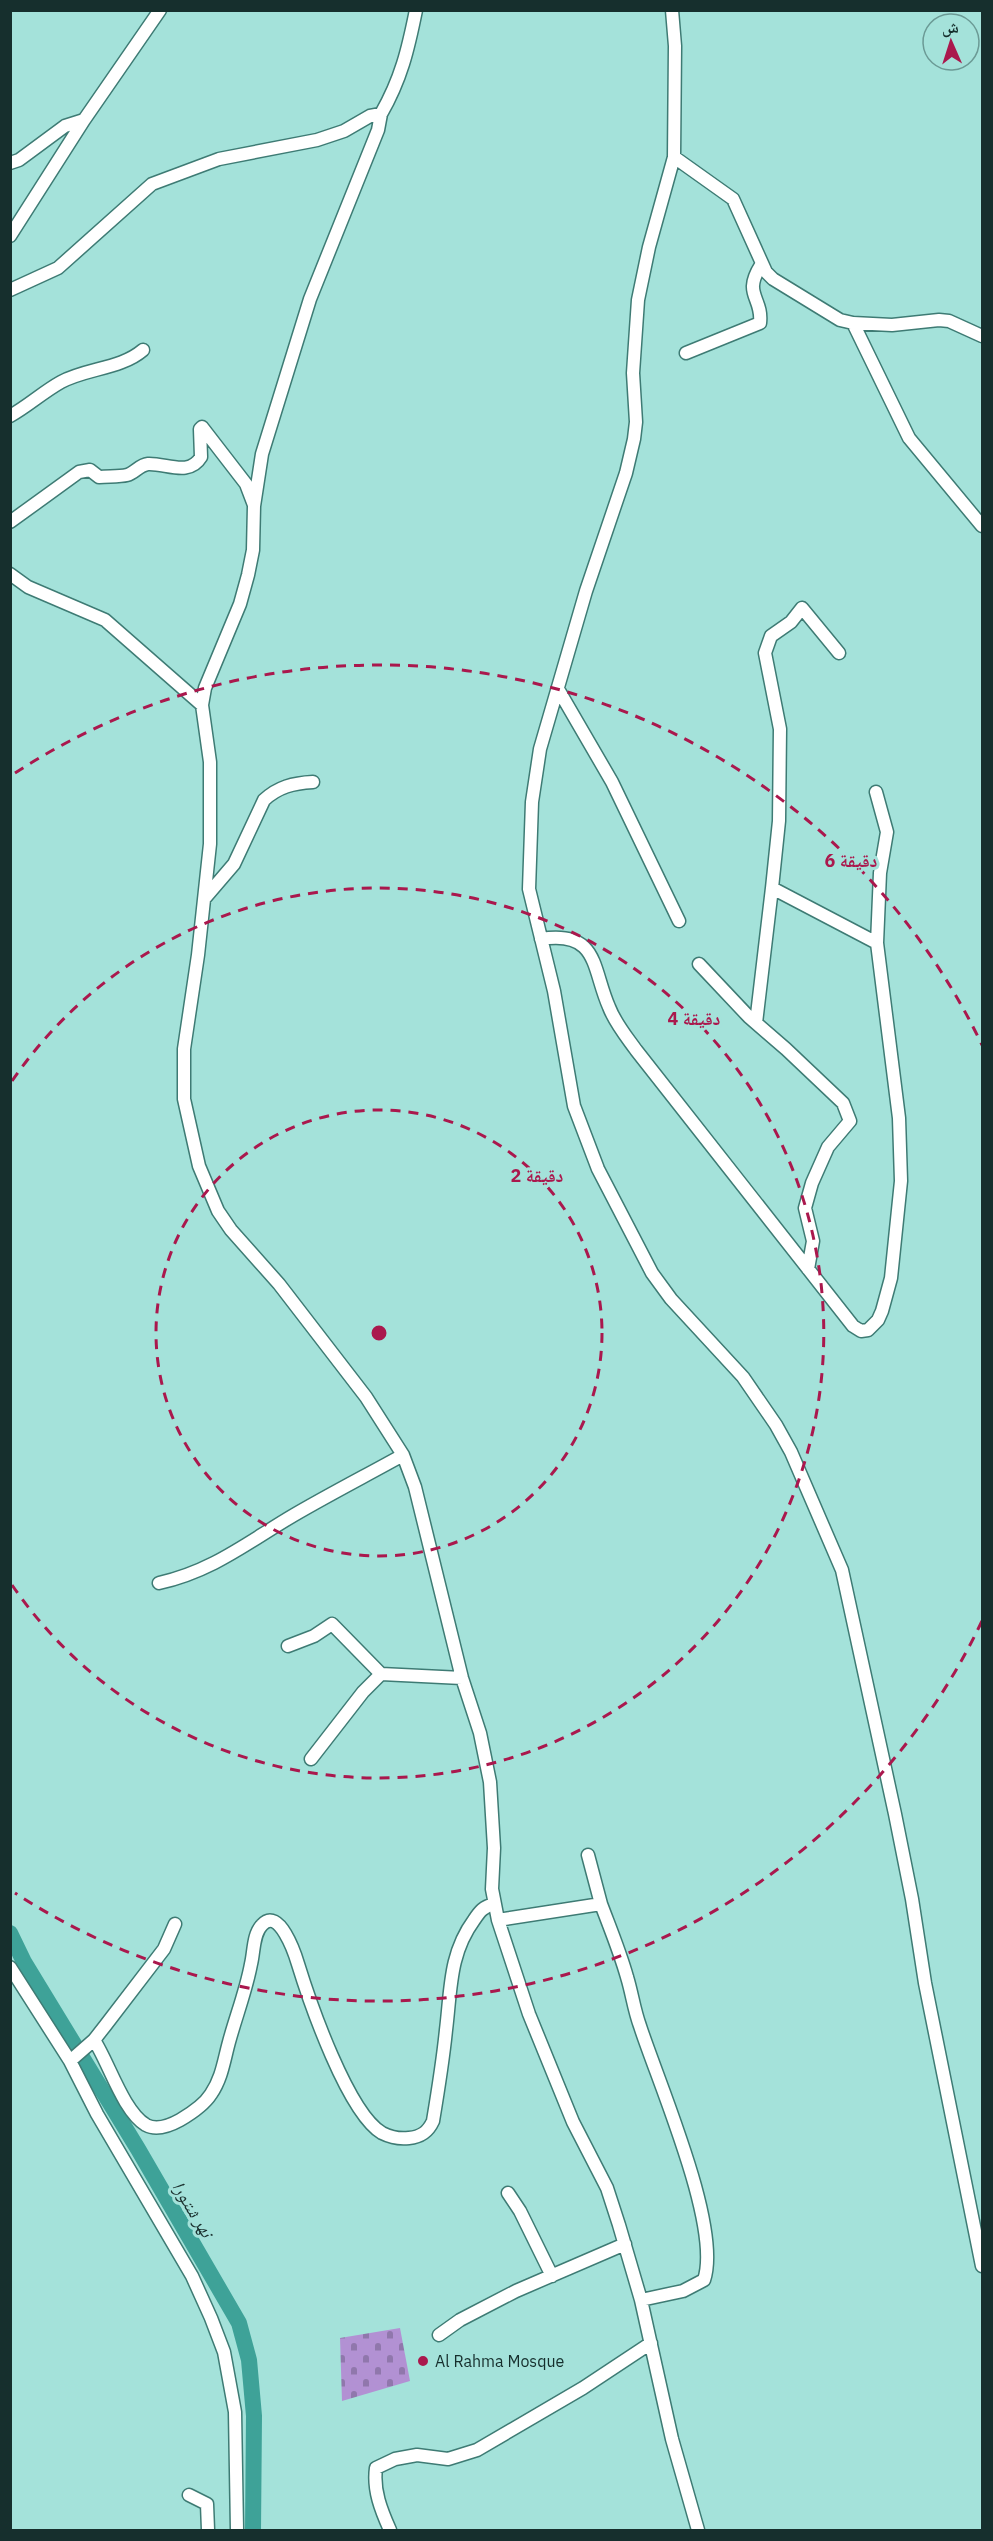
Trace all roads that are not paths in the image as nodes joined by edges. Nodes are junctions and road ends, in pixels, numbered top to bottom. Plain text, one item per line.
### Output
1 (160, 10) edge
2 (416, 10) edge
3 (672, 10) edge
4 (381, 114) junction
5 (84, 120) junction
6 (674, 157) junction
7 (10, 163) edge
8 (10, 236) edge
9 (761, 265) junction
10 (10, 290) edge
11 (853, 323) junction
12 (982, 336) edge
13 (144, 350) dead end
14 (686, 353) dead end
15 (10, 416) edge
16 (254, 506) junction
17 (10, 522) edge
18 (982, 526) edge
19 (10, 574) edge
20 (839, 653) dead end
21 (558, 689) junction
22 (202, 705) junction
23 (313, 782) dead end
24 (876, 792) dead end
25 (772, 888) junction
26 (204, 899) junction
27 (679, 921) dead end
28 (541, 939) junction
29 (877, 943) junction
30 (699, 964) dead end
31 (756, 1023) junction
32 (808, 1269) junction
33 (403, 1455) junction
34 (159, 1583) dead end
35 (288, 1646) dead end
36 (381, 1674) junction
37 (462, 1678) junction
38 (311, 1759) dead end
39 (588, 1855) dead end
40 (494, 1904) junction
41 (601, 1904) junction
42 (498, 1920) junction
43 (175, 1924) dead end
44 (10, 1967) edge
45 (81, 2051) junction
46 (507, 2193) dead end
47 (625, 2244) junction
48 (982, 2266) edge
49 (552, 2276) junction
50 (641, 2300) junction
51 (439, 2335) dead end
52 (651, 2343) junction
53 (189, 2494) dead end
54 (208, 2530) edge
55 (237, 2530) edge
56 (390, 2530) edge
57 (698, 2530) edge

1 - 5 street
2 - 4 street
3 - 6 street
4 - 10 street
4 - 16 street
5 - 7 street
5 - 8 street
6 - 9 street
6 - 21 street
9 - 11 street
9 - 14 street
11 - 12 street
11 - 18 street
13 - 15 street
16 - 17 street
16 - 22 street
19 - 22 street
20 - 25 street
21 - 27 street
21 - 28 street
22 - 26 street
23 - 26 street
24 - 29 street
25 - 29 street
25 - 31 street
26 - 33 street
28 - 32 street
28 - 48 street
29 - 32 street
30 - 31 street
31 - 32 street
33 - 34 street
33 - 37 street
35 - 36 street
36 - 37 street
36 - 38 street
37 - 40 street
39 - 41 street
40 - 42 street
40 - 45 street
41 - 42 street
41 - 50 street
42 - 47 street
43 - 45 street
44 - 45 street
45 - 55 street
46 - 49 street
47 - 49 street
47 - 50 street
49 - 51 street
50 - 52 street
52 - 56 street
52 - 57 street
53 - 54 street

